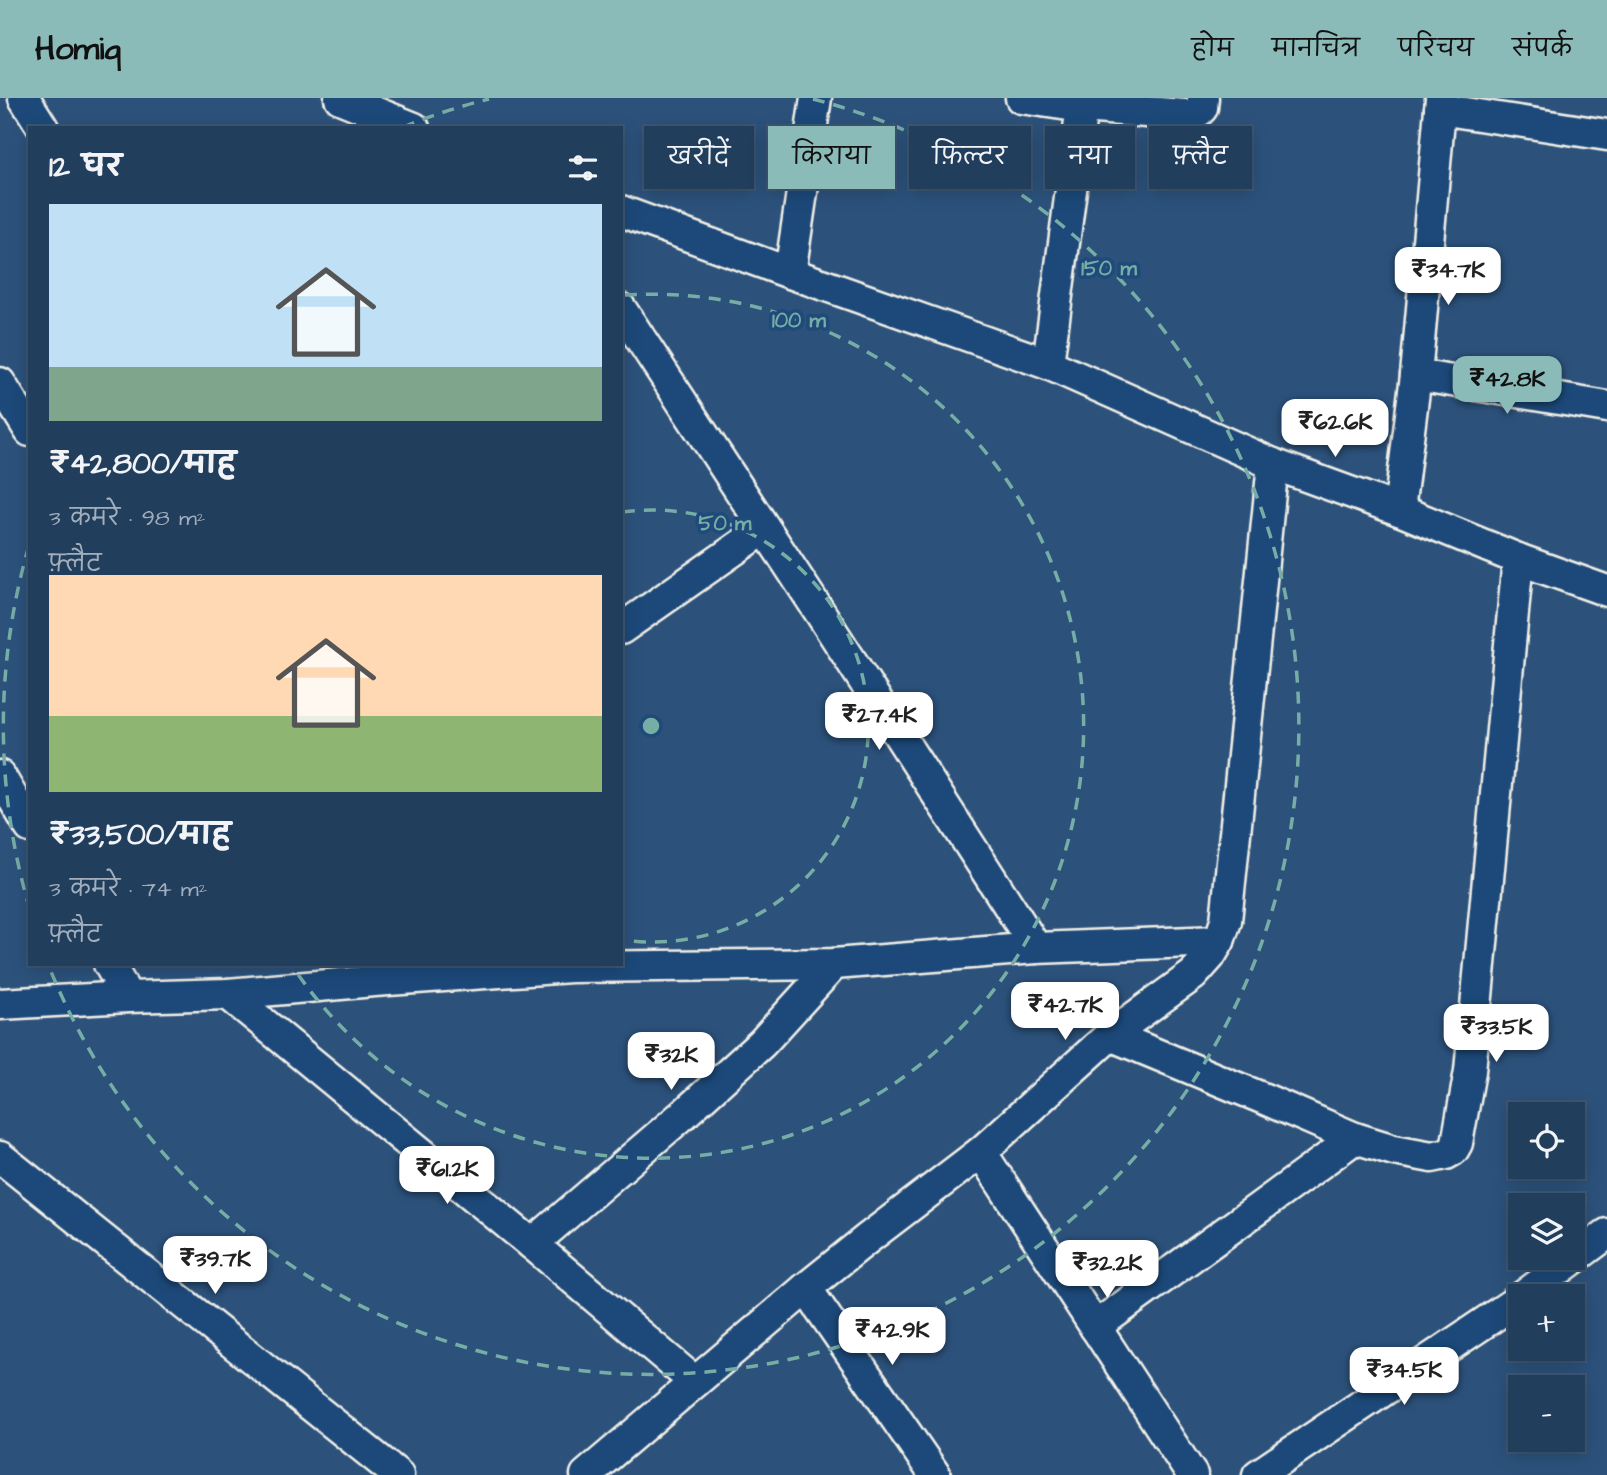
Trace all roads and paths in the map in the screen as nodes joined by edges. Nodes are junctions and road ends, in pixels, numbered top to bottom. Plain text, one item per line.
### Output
1 (24, 98) edge
2 (340, 98) edge
3 (816, 98) edge
4 (1021, 98) edge
5 (1203, 98) edge
6 (1441, 104) edge
7 (1082, 107) junction
8 (42, 126) edge
9 (409, 126) edge
10 (1607, 135) edge
11 (623, 215) edge
12 (790, 273) junction
13 (623, 312) edge
14 (1048, 364) junction
15 (1416, 375) junction
16 (0, 383) edge
17 (1607, 407) edge
18 (28, 428) edge
19 (1273, 464) junction
20 (1399, 510) junction
21 (764, 529) junction
22 (1518, 559) junction
23 (1607, 591) edge
24 (623, 628) edge
25 (0, 776) edge
26 (28, 824) edge
27 (1219, 941) junction
28 (1036, 948) junction
29 (834, 964) junction
30 (110, 966) edge
31 (570, 966) edge
32 (623, 966) edge
33 (369, 973) edge
34 (228, 994) junction
35 (128, 997) junction
36 (0, 1004) edge
37 (1110, 1035) junction
38 (1355, 1138) junction
39 (981, 1152) junction
40 (0, 1157) edge
41 (1607, 1234) edge
42 (532, 1244) junction
43 (1539, 1284) edge
44 (806, 1288) junction
45 (1508, 1306) edge
46 (1095, 1327) junction
47 (695, 1382) junction
48 (398, 1475) edge
49 (586, 1475) edge
50 (935, 1475) edge
51 (1192, 1475) edge
52 (1258, 1475) edge

1 - 8 street
2 - 9 street
3 - 12 street
4 - 7 street
5 - 7 street
6 - 10 street
6 - 15 street
7 - 14 street
11 - 12 street
12 - 14 street
13 - 21 street
14 - 19 street
15 - 17 street
15 - 20 street
16 - 18 street
19 - 20 street
19 - 27 street
20 - 22 street
21 - 24 street
21 - 28 street
22 - 23 street
22 - 38 street
25 - 26 street
27 - 28 street
27 - 37 street
28 - 29 street
29 - 32 street
29 - 42 street
30 - 35 street
31 - 33 street
33 - 34 street
34 - 35 street
34 - 42 street
35 - 36 street
37 - 38 street
37 - 39 street
38 - 46 street
39 - 44 street
39 - 46 street
40 - 48 street
41 - 43 street
42 - 47 street
44 - 47 street
44 - 50 street
45 - 52 street
46 - 51 street
47 - 49 street

